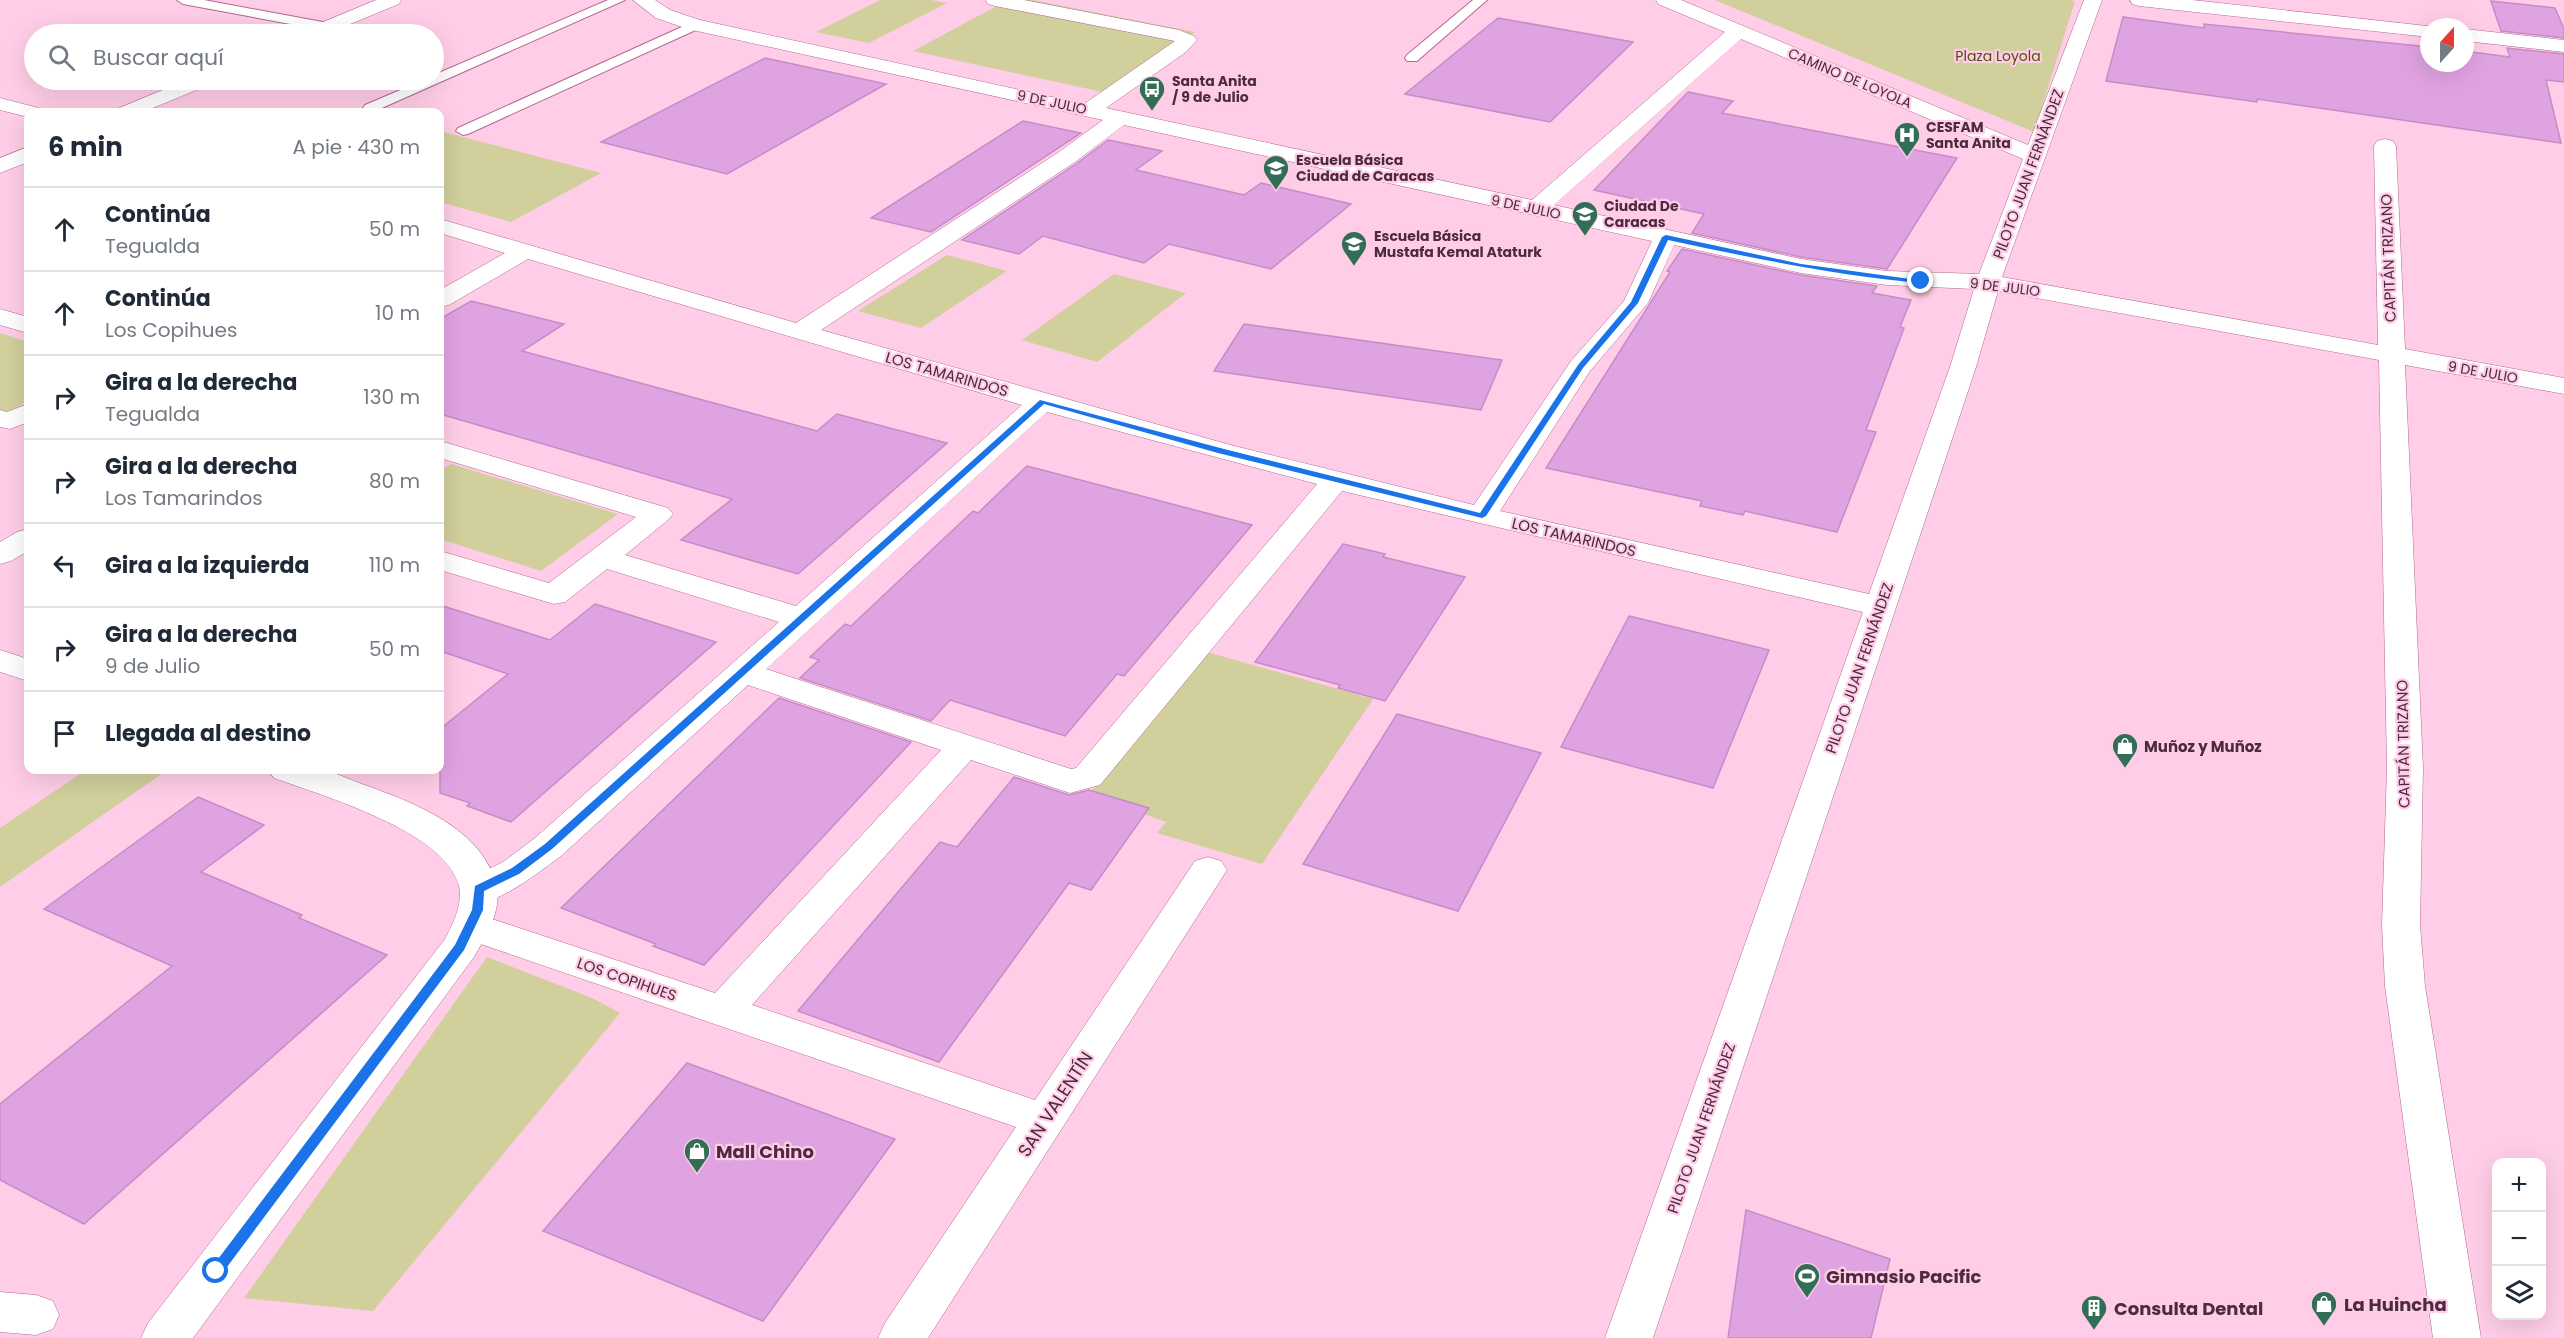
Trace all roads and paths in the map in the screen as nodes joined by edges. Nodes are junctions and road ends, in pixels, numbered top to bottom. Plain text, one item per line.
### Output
1 (183, 0) edge
2 (254, 0) edge
3 (392, 0) edge
4 (619, 0) edge
5 (642, 0) edge
6 (995, 0) edge
7 (1481, 0) edge
8 (1665, 0) edge
9 (2093, 0) edge
10 (2139, 0) edge
11 (234, 8) junction
12 (293, 24) edge
13 (335, 24) edge
14 (695, 25) junction
15 (2420, 30) edge
16 (1738, 31) junction
17 (2474, 36) edge
18 (2564, 46) edge
19 (1412, 58) dead end
20 (444, 76) edge
21 (180, 90) edge
22 (412, 90) edge
23 (0, 104) edge
24 (136, 108) edge
25 (370, 108) dead end
26 (24, 110) edge
27 (1089, 110) junction
28 (1121, 117) junction
29 (463, 131) dead end
30 (2385, 146) dead end
31 (24, 156) edge
32 (2035, 156) junction
33 (0, 166) edge
34 (1536, 209) junction
35 (444, 227) edge
36 (1666, 237) junction
37 (525, 251) junction
38 (1988, 282) junction
39 (444, 298) edge
40 (0, 317) edge
41 (24, 324) edge
42 (800, 332) junction
43 (2391, 355) junction
44 (2564, 386) edge
45 (1043, 401) junction
46 (24, 414) edge
47 (0, 418) edge
48 (444, 450) edge
49 (1336, 480) junction
50 (1482, 516) junction
51 (24, 540) edge
52 (0, 555) edge
53 (603, 558) junction
54 (444, 561) edge
55 (1880, 606) junction
56 (800, 618) junction
57 (0, 660) edge
58 (24, 669) edge
59 (741, 672) junction
60 (963, 747) junction
61 (297, 774) edge
62 (1208, 870) dead end
63 (475, 908) junction
64 (723, 1011) junction
65 (1045, 1120) junction
66 (165, 1338) edge
67 (902, 1338) edge
68 (1629, 1338) edge
69 (2457, 1338) edge

1 - 11 lane
2 - 11 lane
3 - 13 street
4 - 20 lane
5 - 14 street, 9 DE JULIO
6 - 27 street
7 - 19 lane
8 - 16 street, CAMINO DE LOYOLA
9 - 32 street, PILOTO JUAN FERNÁNDEZ
10 - 15 street
11 - 12 lane
14 - 27 street, 9 DE JULIO
14 - 29 lane
16 - 32 street, CAMINO DE LOYOLA
16 - 34 street
17 - 18 street
21 - 24 street
22 - 25 lane
23 - 26 street
27 - 28 street, 9 DE JULIO
28 - 34 street, 9 DE JULIO
28 - 42 street
30 - 43 street, CAPITÁN TRIZANO
31 - 33 street
32 - 38 street, PILOTO JUAN FERNÁNDEZ
34 - 36 street, 9 DE JULIO
35 - 37 street, LOS TAMARINDOS
36 - 38 street, 9 DE JULIO
36 - 50 street
37 - 39 street
37 - 42 street, LOS TAMARINDOS
38 - 43 street, 9 DE JULIO
38 - 55 street, PILOTO JUAN FERNÁNDEZ
40 - 41 street
42 - 45 street, LOS TAMARINDOS
43 - 44 street, 9 DE JULIO
43 - 69 street, CAPITÁN TRIZANO
45 - 49 street, LOS TAMARINDOS
45 - 56 street
46 - 47 street
48 - 53 street
49 - 50 street, LOS TAMARINDOS
49 - 60 street
50 - 55 street, LOS TAMARINDOS
51 - 52 street
53 - 54 street
53 - 56 street
55 - 68 street, PILOTO JUAN FERNÁNDEZ
56 - 59 street
57 - 58 street
59 - 60 street
59 - 63 street
60 - 64 street
61 - 63 street
62 - 65 street, SAN VALENTÍN
63 - 64 street, LOS COPIHUES
63 - 66 street
64 - 65 street, LOS COPIHUES
65 - 67 street, SAN VALENTÍN

